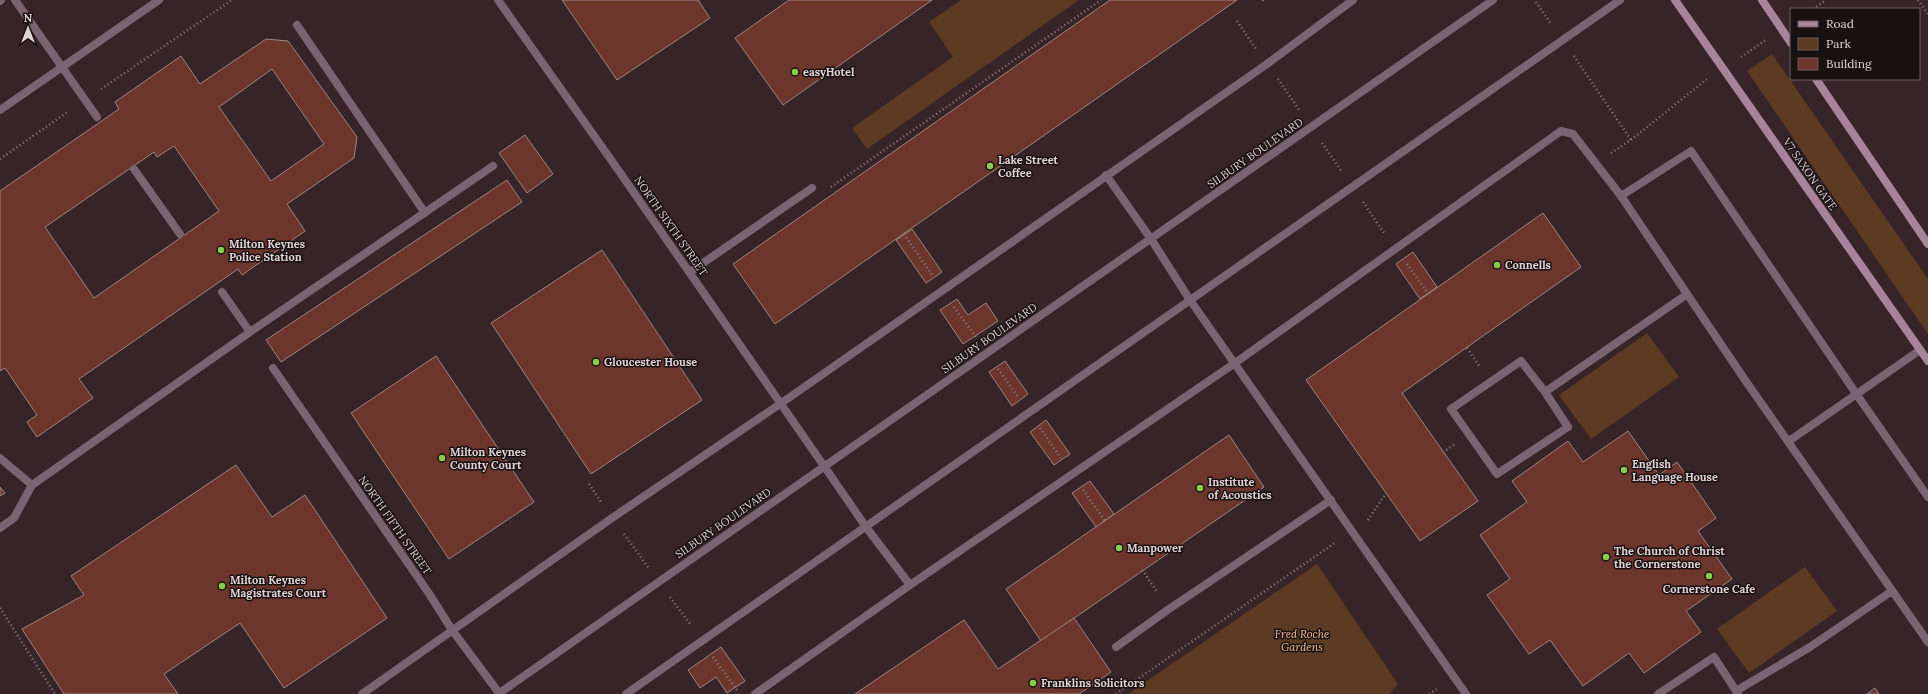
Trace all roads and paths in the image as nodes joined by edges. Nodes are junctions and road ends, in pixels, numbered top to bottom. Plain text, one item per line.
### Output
1 (16, 0) edge
2 (159, 0) edge
3 (232, 0) edge
4 (498, 0) edge
5 (1101, 0) edge
6 (1353, 0) edge
7 (1493, 0) edge
8 (1620, 0) edge
9 (1675, 0) edge
10 (1762, 0) edge
11 (1826, 0) edge
12 (1918, 0) edge
13 (1536, 2) dead end
14 (1814, 8) edge
15 (1928, 14) edge
16 (1237, 22) dead end
17 (297, 25) dead end
18 (1552, 26) dead end
19 (1768, 38) dead end
20 (1790, 42) edge
21 (1574, 56) dead end
22 (1741, 57) dead end
23 (1268, 64) junction
24 (62, 67) junction
25 (1707, 79) dead end
26 (1817, 80) edge
27 (85, 100) junction
28 (0, 110) edge
29 (97, 117) dead end
30 (1310, 127) junction
31 (0, 159) edge
32 (493, 166) dead end
33 (134, 169) dead end
34 (1106, 175) junction
35 (1353, 187) junction
36 (812, 188) joint
37 (1621, 196) junction
38 (424, 212) junction
39 (180, 234) dead end
40 (904, 234) dead end
41 (1151, 239) junction
42 (1928, 244) edge
43 (1395, 248) junction
44 (690, 272) junction
45 (943, 290) junction
46 (222, 292) dead end
47 (1428, 293) dead end
48 (1686, 295) junction
49 (1190, 300) junction
50 (250, 332) junction
51 (1920, 350) junction
52 (987, 353) junction
53 (1928, 361) edge
54 (1235, 363) junction
55 (273, 368) dead end
56 (1545, 392) junction
57 (1857, 395) junction
58 (780, 404) junction
59 (1029, 413) junction
60 (1789, 441) junction
61 (0, 458) edge
62 (824, 466) junction
63 (1072, 474) junction
64 (32, 485) junction
65 (1386, 493) dead end
66 (1928, 497) edge
67 (1331, 500) junction
68 (1105, 521) dead end
69 (866, 527) junction
70 (0, 528) edge
71 (1351, 532) junction
72 (1142, 570) dead end
73 (910, 585) junction
74 (1892, 591) junction
75 (0, 608) edge
76 (1169, 609) junction
77 (452, 630) junction
78 (1928, 642) edge
79 (1116, 647) dead end
80 (1737, 693) edge
81 (55, 694) edge
82 (362, 694) edge
83 (499, 694) edge
84 (626, 694) edge
85 (755, 694) edge
86 (1116, 694) edge
87 (1466, 694) edge
88 (1658, 694) edge

1 - 24 street
2 - 24 street
3 - 27 path
4 - 44 street, NORTH SIXTH STREET
5 - 36 path
6 - 23 street
7 - 30 street, SILBURY BOULEVARD
8 - 35 street
9 - 51 street, V7 SAXON GATE
10 - 20 street
11 - 14 path
12 - 15 path
13 - 18 path
16 - 23 path
17 - 38 street
19 - 22 path
21 - 25 path
23 - 30 path
23 - 34 street
24 - 27 street
24 - 28 street
26 - 42 street
27 - 29 street
27 - 31 path
30 - 35 path
30 - 41 street, SILBURY BOULEVARD
32 - 38 street
33 - 39 street
34 - 41 street
34 - 45 street
35 - 43 path
35 - 49 street
36 - 44 street
37 - 43 street
37 - 48 street
37 - 57 street
38 - 50 street
40 - 45 path
41 - 49 street
41 - 52 street, SILBURY BOULEVARD
43 - 47 path
43 - 54 street
44 - 58 street, NORTH SIXTH STREET
45 - 52 path
45 - 58 street
46 - 50 street
48 - 56 street
48 - 60 street
49 - 54 street
49 - 59 street
50 - 64 street
51 - 53 street, V7 SAXON GATE
51 - 57 street
52 - 59 path
52 - 62 street, SILBURY BOULEVARD
54 - 63 street
54 - 67 street
55 - 77 street, NORTH FIFTH STREET
56 - 56 street
57 - 60 street
57 - 66 street
58 - 62 street, NORTH SIXTH STREET
58 - 77 street
59 - 63 path
59 - 69 street
60 - 74 street
61 - 64 street
62 - 69 street, NORTH SIXTH STREET
62 - 83 street, SILBURY BOULEVARD
63 - 68 path
63 - 73 street
64 - 70 street
65 - 71 path
67 - 71 street
67 - 76 street
69 - 73 street, NORTH SIXTH STREET
69 - 84 street
71 - 86 path
71 - 87 street
72 - 76 path
73 - 85 street
74 - 78 street
74 - 80 street
75 - 81 path
76 - 79 street
77 - 82 street
77 - 83 street, NORTH FIFTH STREET
80 - 88 street

